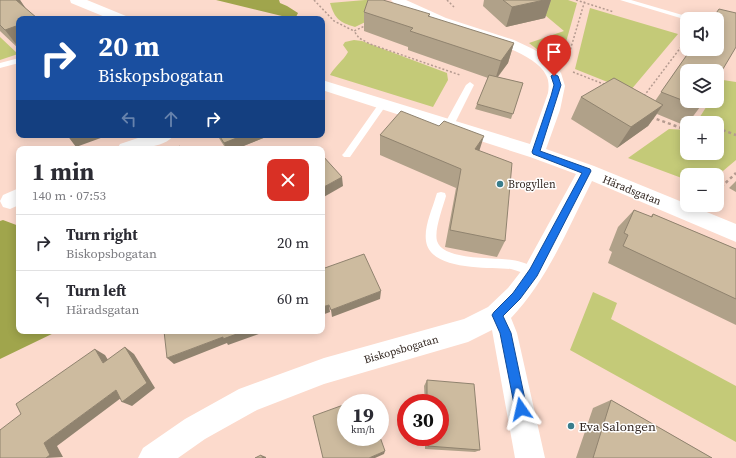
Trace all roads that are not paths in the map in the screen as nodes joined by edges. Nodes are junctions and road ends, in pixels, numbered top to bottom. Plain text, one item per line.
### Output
1 (76, 0) edge
2 (397, 0) edge
3 (623, 0) edge
4 (114, 16) edge
5 (680, 16) edge
6 (16, 61) edge
7 (0, 66) edge
8 (470, 85) road end
9 (325, 86) edge
10 (383, 104) junction
11 (449, 125) junction
12 (157, 138) edge
13 (134, 146) edge
14 (536, 152) junction
15 (347, 155) dead end
16 (587, 171) junction
17 (441, 196) dead end
18 (736, 233) edge
19 (534, 272) junction
20 (497, 315) junction
21 (153, 458) edge
22 (530, 458) edge

1 - 4 street
2 - 14 street
3 - 5 lane
6 - 7 lane
8 - 11 lane
9 - 10 street, Häradsgatan
10 - 11 street, Häradsgatan
10 - 15 lane
11 - 14 street, Häradsgatan
12 - 13 street
14 - 16 street, Häradsgatan
16 - 18 street, Häradsgatan
16 - 19 street, Biskopsbogatan
17 - 19 lane
19 - 20 street, Biskopsbogatan
20 - 21 street, Biskopsbogatan
20 - 22 street

